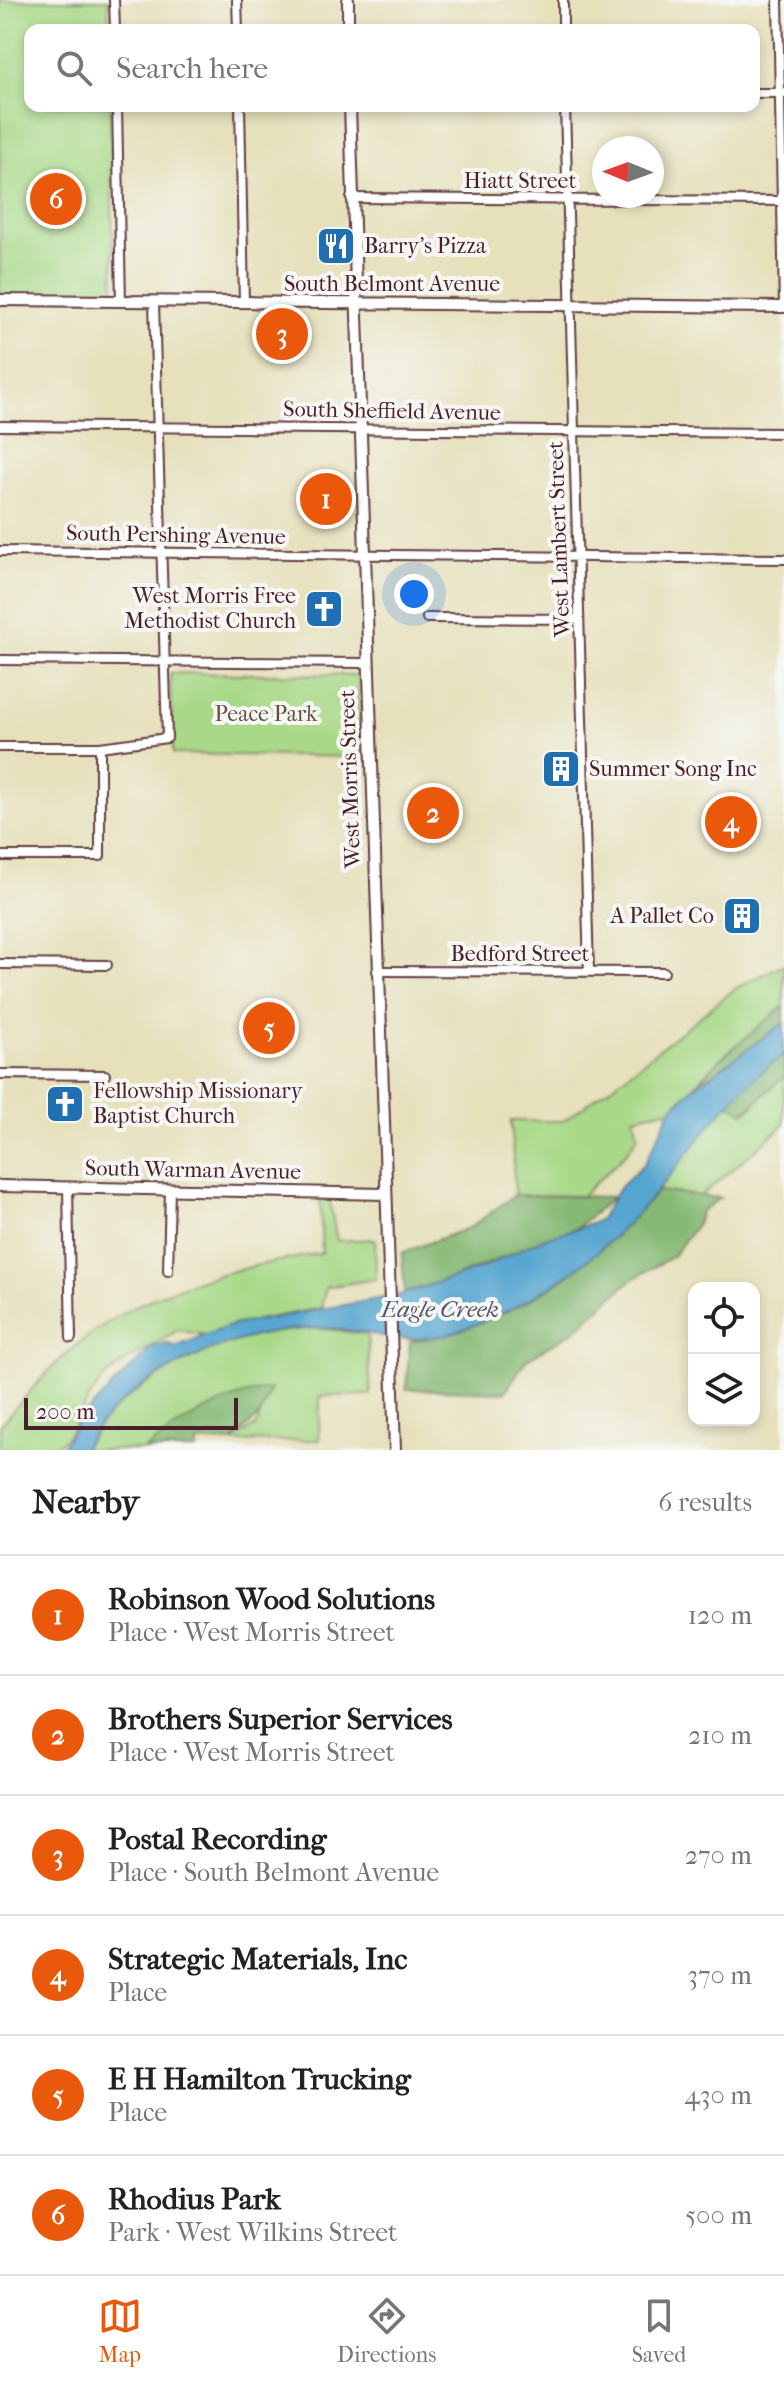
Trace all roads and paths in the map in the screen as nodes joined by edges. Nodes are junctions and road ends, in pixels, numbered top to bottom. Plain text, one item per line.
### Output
1 (114, 0) edge
2 (237, 0) edge
3 (348, 0) edge
4 (563, 0) edge
5 (778, 0) edge
6 (115, 24) edge
7 (238, 24) edge
8 (348, 24) edge
9 (563, 24) edge
10 (760, 93) edge
11 (782, 93) edge
12 (117, 112) edge
13 (240, 112) edge
14 (350, 112) edge
15 (565, 112) edge
16 (351, 198) junction
17 (566, 200) junction
18 (783, 201) edge
19 (0, 300) edge
20 (121, 302) junction
21 (154, 302) junction
22 (244, 303) junction
23 (354, 304) junction
24 (568, 306) junction
25 (784, 307) edge
26 (0, 426) edge
27 (158, 427) junction
28 (358, 429) junction
29 (573, 431) junction
30 (784, 433) edge
31 (0, 551) edge
32 (162, 552) junction
33 (363, 555) junction
34 (577, 556) junction
35 (784, 559) edge
36 (427, 618) dead end
37 (579, 619) junction
38 (0, 660) edge
39 (167, 662) junction
40 (366, 663) junction
41 (0, 747) edge
42 (100, 747) junction
43 (0, 856) edge
44 (0, 964) edge
45 (107, 965) dead end
46 (377, 971) junction
47 (589, 972) junction
48 (664, 972) dead end
49 (0, 1074) edge
50 (105, 1075) dead end
51 (0, 1186) edge
52 (68, 1188) junction
53 (170, 1189) junction
54 (385, 1194) junction
55 (168, 1271) dead end
56 (71, 1338) dead end
57 (395, 1450) edge

1 - 6 street
2 - 7 street
3 - 8 main road
4 - 9 street
5 - 11 street
10 - 11 street
11 - 18 street
12 - 20 street
13 - 22 street
14 - 16 main road, West Morris Street
15 - 17 street, West Lambert Street
16 - 17 street, Hiatt Street
16 - 23 main road, West Morris Street
17 - 18 street, Hiatt Street
17 - 24 street, West Lambert Street
18 - 25 street
19 - 20 main road, South Belmont Avenue
20 - 21 main road, South Belmont Avenue
21 - 22 main road, South Belmont Avenue
21 - 27 street
22 - 23 main road, South Belmont Avenue
23 - 24 main road, South Belmont Avenue
23 - 28 main road, West Morris Street
24 - 25 main road, South Belmont Avenue
24 - 29 street, West Lambert Street
26 - 27 street, South Sheffield Avenue
27 - 28 street, South Sheffield Avenue
27 - 32 street
28 - 29 street, South Sheffield Avenue
28 - 33 main road, West Morris Street
29 - 30 street, South Sheffield Avenue
29 - 34 street, West Lambert Street
31 - 32 street, South Pershing Avenue
32 - 33 street, South Pershing Avenue
32 - 39 street
33 - 34 street, South Pershing Avenue
33 - 40 main road, West Morris Street
34 - 35 street, South Pershing Avenue
34 - 37 street, West Lambert Street
36 - 37 street
37 - 47 street, West Lambert Street
38 - 39 street
39 - 40 street
39 - 42 street
40 - 46 main road, West Morris Street
41 - 42 street
42 - 43 street
44 - 45 street
46 - 47 street, Bedford Street
46 - 54 main road, West Morris Street
47 - 48 street, Bedford Street
49 - 50 street
51 - 52 main road, South Warman Avenue
52 - 53 main road, South Warman Avenue
52 - 56 street
53 - 54 main road, South Warman Avenue
53 - 55 street
54 - 57 main road, West Morris Street

